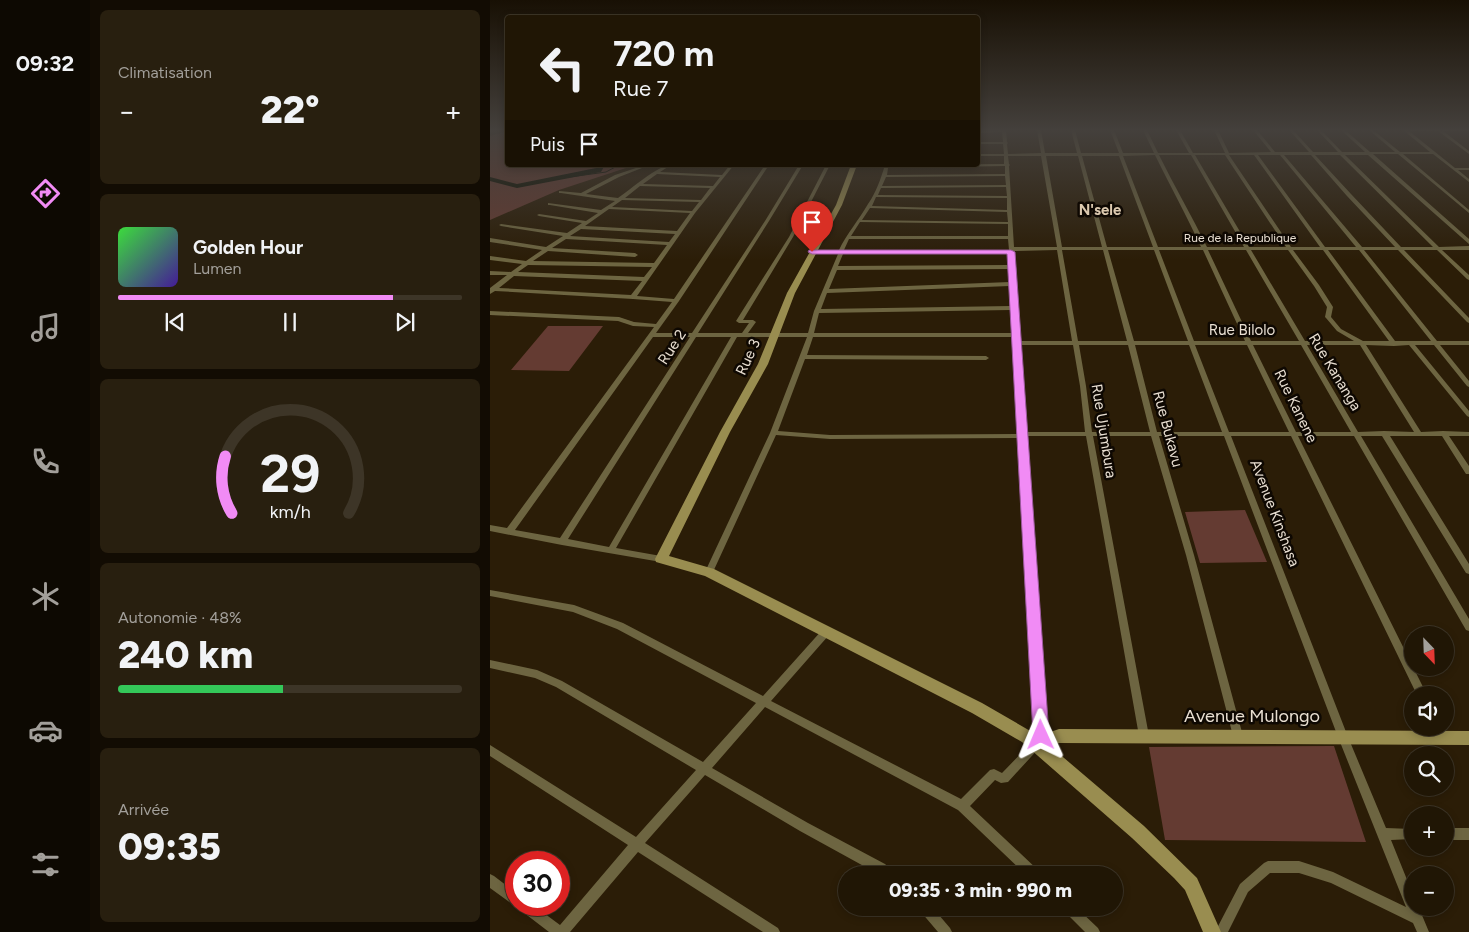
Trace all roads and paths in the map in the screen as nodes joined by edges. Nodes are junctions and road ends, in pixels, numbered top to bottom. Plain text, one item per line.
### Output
1 (624, 173) edge
2 (655, 173) edge
3 (666, 173) edge
4 (724, 173) edge
5 (761, 173) edge
6 (796, 173) edge
7 (824, 173) edge
8 (851, 173) edge
9 (1046, 173) edge
10 (1085, 173) edge
11 (1128, 173) edge
12 (1166, 173) edge
13 (1203, 173) edge
14 (1240, 173) edge
15 (1270, 173) edge
16 (1297, 173) edge
17 (1331, 173) edge
18 (1362, 173) edge
19 (1392, 173) edge
20 (1423, 173) edge
21 (1008, 175) joint
22 (722, 176) junction
23 (884, 176) joint
24 (639, 185) junction
25 (1008, 186) junction
26 (713, 187) junction
27 (880, 187) junction
28 (561, 192) dead end
29 (581, 195) junction
30 (876, 196) junction
31 (1010, 197) junction
32 (621, 200) junction
33 (701, 202) junction
34 (550, 204) dead end
35 (870, 207) junction
36 (606, 210) junction
37 (1010, 211) junction
38 (693, 212) junction
39 (1469, 212) edge
40 (539, 216) dead end
41 (585, 222) junction
42 (860, 222) junction
43 (1010, 223) junction
44 (501, 225) dead end
45 (578, 227) junction
46 (678, 233) junction
47 (566, 236) junction
48 (1011, 237) junction
49 (847, 238) junction
50 (490, 240) edge
51 (1469, 242) edge
52 (671, 244) junction
53 (1058, 248) junction
54 (1104, 248) junction
55 (1156, 248) junction
56 (1204, 248) junction
57 (1248, 248) junction
58 (1289, 248) junction
59 (1325, 248) junction
60 (1360, 248) junction
61 (1402, 248) junction
62 (1439, 248) junction
63 (1469, 248) edge
64 (544, 250) junction
65 (1011, 250) junction
66 (812, 252) junction
67 (842, 252) junction
68 (635, 255) dead end
69 (490, 258) edge
70 (528, 263) junction
71 (655, 265) junction
72 (1013, 267) junction
73 (836, 268) junction
74 (490, 273) edge
75 (513, 275) junction
76 (1469, 278) edge
77 (645, 279) junction
78 (1014, 284) junction
79 (491, 290) edge
80 (825, 292) junction
81 (633, 297) junction
82 (676, 301) junction
83 (1014, 308) junction
84 (817, 311) junction
85 (490, 312) edge
86 (1469, 321) edge
87 (658, 326) junction
88 (652, 335) junction
89 (744, 335) junction
90 (774, 335) junction
91 (811, 335) junction
92 (1015, 335) junction
93 (694, 336) junction
94 (735, 336) junction
95 (1075, 342) junction
96 (1193, 342) junction
97 (1249, 342) junction
98 (1016, 343) junction
99 (1130, 343) junction
100 (1303, 343) junction
101 (1469, 343) edge
102 (1362, 344) junction
103 (1394, 344) junction
104 (1411, 344) junction
105 (1435, 344) junction
106 (802, 357) junction
107 (986, 358) dead end
108 (1469, 385) edge
109 (1469, 415) edge
110 (774, 433) junction
111 (1154, 433) junction
112 (1226, 433) junction
113 (1356, 433) junction
114 (1384, 433) junction
115 (1418, 433) junction
116 (1443, 433) junction
117 (1090, 434) junction
118 (1293, 434) junction
119 (1469, 434) edge
120 (1021, 435) junction
121 (1469, 472) edge
122 (490, 528) edge
123 (509, 532) junction
124 (562, 542) junction
125 (611, 550) junction
126 (661, 559) junction
127 (1469, 571) edge
128 (709, 572) junction
129 (490, 593) edge
130 (1469, 627) edge
131 (826, 632) junction
132 (490, 664) edge
133 (1418, 686) edge
134 (763, 702) junction
135 (1404, 734) edge
136 (1454, 735) edge
137 (1144, 736) junction
138 (1238, 736) junction
139 (1343, 737) junction
140 (1469, 738) edge
141 (1040, 743) junction
142 (490, 750) edge
143 (705, 768) junction
144 (962, 806) junction
145 (1384, 834) junction
146 (1404, 834) edge
147 (1454, 834) edge
148 (1469, 834) edge
149 (636, 845) junction
150 (877, 866) edge
151 (1025, 866) edge
152 (490, 880) edge
153 (1404, 885) edge
154 (505, 892) edge
155 (1404, 907) edge
156 (538, 916) edge
157 (932, 916) edge
158 (1077, 916) edge
159 (1416, 916) edge
160 (561, 932) edge
161 (774, 932) edge
162 (946, 932) edge
163 (1094, 932) edge
164 (1212, 932) edge
165 (1221, 932) edge
166 (1423, 932) edge

1 - 29 street
2 - 24 street
3 - 22 street
4 - 22 street
5 - 82 street
6 - 93 street, Rue 2
7 - 89 street
8 - 66 street, Rue 3
9 - 53 street, Rue Ujumbura
10 - 54 street, Rue Bukavu
11 - 55 street, Avenue Kinshasa
12 - 56 street, Rue Kanene
13 - 57 street, Rue Kananga
14 - 58 street
15 - 59 street
16 - 60 street
17 - 61 street
18 - 62 street
19 - 51 street
20 - 39 street
21 - 23 street
21 - 25 street
22 - 26 street
23 - 27 street
24 - 26 street
24 - 32 street
25 - 27 street
25 - 31 street
26 - 33 street
27 - 30 street
28 - 29 street
29 - 32 street
30 - 31 street
30 - 35 street
31 - 37 street
32 - 33 street
32 - 36 street
33 - 38 street
34 - 36 street
35 - 37 street
35 - 42 street
36 - 38 street
36 - 41 street
37 - 43 street
38 - 46 street
40 - 41 street
41 - 45 street
42 - 43 street
42 - 49 street
43 - 48 street
44 - 47 street
45 - 46 street
45 - 47 street
46 - 52 street
47 - 52 street
47 - 64 street
48 - 49 street
48 - 65 street
49 - 67 street
50 - 64 street
52 - 71 street
53 - 54 street, Rue de la Republique
53 - 65 street, Rue de la Republique
53 - 95 street, Rue Ujumbura
54 - 55 street, Rue de la Republique
54 - 99 street, Rue Bukavu
55 - 56 street, Rue de la Republique
55 - 96 street, Avenue Kinshasa
56 - 57 street, Rue de la Republique
56 - 97 street, Rue Kanene
57 - 58 street, Rue de la Republique
57 - 100 street, Rue Kananga
58 - 59 street, Rue de la Republique
58 - 102 street
59 - 60 street, Rue de la Republique
59 - 103 street
60 - 61 street, Rue de la Republique
60 - 105 street
61 - 62 street, Rue de la Republique
61 - 86 street
62 - 63 street, Rue de la Republique
62 - 76 street
64 - 68 street
64 - 70 street
65 - 67 street, Rue de la Republique
65 - 72 street
66 - 67 street, Rue de la Republique
66 - 90 street, Rue 3
67 - 73 street
69 - 70 street
70 - 71 street
70 - 75 street
71 - 77 street
72 - 73 street
72 - 78 street
73 - 80 street
74 - 75 street
75 - 77 street
75 - 79 street
77 - 81 street
78 - 80 street
78 - 83 street
79 - 81 street
80 - 84 street
81 - 82 street
82 - 87 street
83 - 84 street
83 - 92 street
84 - 91 street
85 - 87 street
87 - 88 street
88 - 93 street
88 - 123 street
89 - 90 street
89 - 94 street
90 - 91 street
90 - 126 street, Rue 3
91 - 92 street
91 - 106 street
92 - 98 street
93 - 94 street
93 - 124 street, Rue 2
94 - 125 street
95 - 98 street, Rue Bilolo
95 - 99 street, Rue Bilolo
95 - 117 street, Rue Ujumbura
96 - 97 street, Rue Bilolo
96 - 99 street, Rue Bilolo
96 - 112 street, Avenue Kinshasa
97 - 100 street, Rue Bilolo
97 - 118 street, Rue Kanene
98 - 120 street
99 - 111 street, Rue Bukavu
100 - 102 street, Rue Bilolo
100 - 113 street, Rue Kananga
101 - 105 street, Rue Bilolo
102 - 103 street, Rue Bilolo
102 - 115 street
103 - 104 street, Rue Bilolo
104 - 105 street, Rue Bilolo
104 - 109 street
105 - 108 street
106 - 107 street
106 - 110 street
110 - 120 street
110 - 128 street
111 - 112 street
111 - 117 street
111 - 138 street, Rue Bukavu
112 - 118 street
112 - 139 street, Avenue Kinshasa
113 - 114 street
113 - 118 street
113 - 130 street, Rue Kananga
114 - 115 street
114 - 127 street
115 - 116 street
116 - 119 street
116 - 121 street
117 - 120 street
117 - 137 street, Rue Ujumbura
118 - 133 street, Rue Kanene
120 - 141 street
122 - 123 street
123 - 124 street
124 - 125 street
125 - 126 street
126 - 128 street
128 - 131 street
129 - 134 street
131 - 134 street
131 - 141 street
132 - 143 street
134 - 143 street
134 - 144 street
135 - 139 street, Avenue Mulongo
136 - 140 street, Avenue Mulongo
137 - 138 street, Avenue Mulongo
137 - 141 street, Avenue Mulongo
138 - 139 street, Avenue Mulongo
139 - 145 street, Avenue Kinshasa
141 - 144 street
141 - 164 street
142 - 149 street
143 - 149 street
143 - 150 street
144 - 151 street
145 - 146 street
145 - 153 street, Avenue Kinshasa
147 - 148 street
149 - 160 street
149 - 161 street
152 - 154 street
155 - 165 street
156 - 160 street
157 - 162 street
158 - 163 street
159 - 166 street, Avenue Kinshasa

